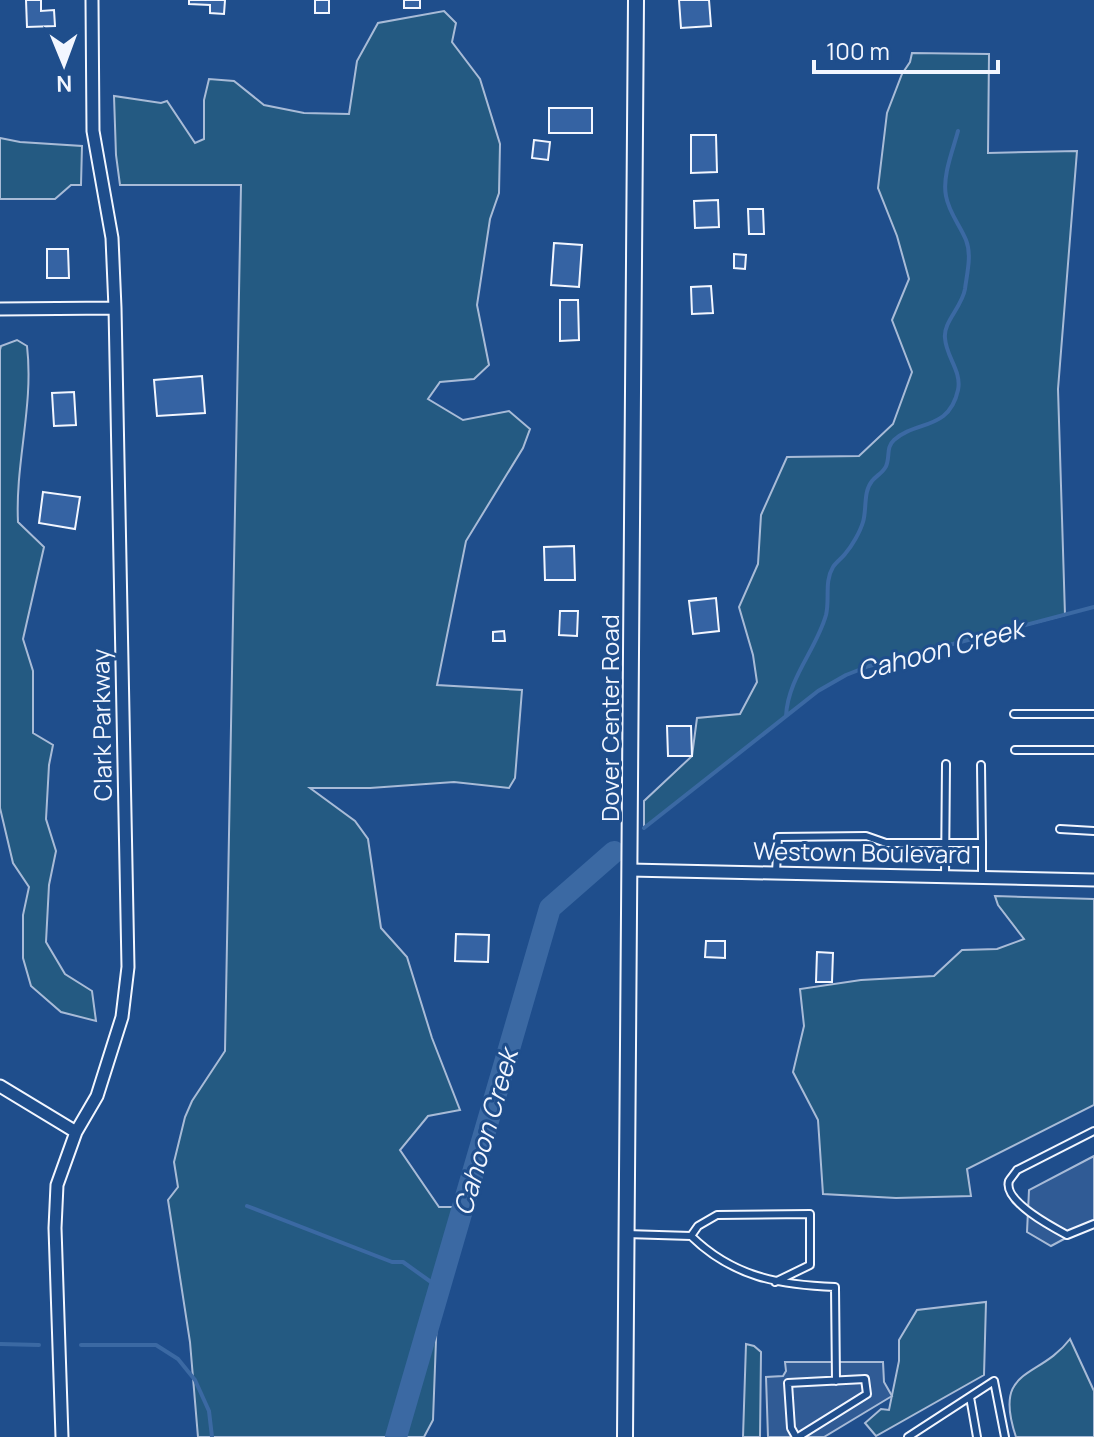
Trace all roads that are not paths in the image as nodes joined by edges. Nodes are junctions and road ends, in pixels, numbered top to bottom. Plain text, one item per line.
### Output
1 (92, 0) edge
2 (636, 0) edge
3 (115, 308) junction
4 (0, 309) edge
5 (1014, 714) dead end
6 (1094, 714) edge
7 (1015, 750) dead end
8 (1094, 750) edge
9 (946, 764) dead end
10 (981, 765) dead end
11 (1060, 829) dead end
12 (1094, 831) edge
13 (946, 843) junction
14 (982, 843) junction
15 (630, 870) junction
16 (776, 872) junction
17 (945, 876) junction
18 (982, 877) junction
19 (1094, 880) edge
20 (0, 1086) edge
21 (1094, 1131) edge
22 (76, 1132) junction
23 (1094, 1224) edge
24 (626, 1234) junction
25 (691, 1236) junction
26 (775, 1282) junction
27 (836, 1381) junction
28 (970, 1397) junction
29 (62, 1437) edge
30 (625, 1437) edge
31 (797, 1437) edge
32 (908, 1437) edge
33 (977, 1437) edge
34 (1005, 1437) edge

1 - 3 street, Clark Parkway
2 - 15 street, Dover Center Road
3 - 4 street
3 - 22 street, Clark Parkway
5 - 6 lane
7 - 8 lane
9 - 13 lane
10 - 14 lane
11 - 12 lane
13 - 14 lane
13 - 16 lane
13 - 17 lane
14 - 18 lane
15 - 16 street, Westown Boulevard
15 - 24 street, Dover Center Road
16 - 17 street, Westown Boulevard
17 - 18 street, Westown Boulevard
18 - 19 street, Westown Boulevard
20 - 22 street
21 - 23 lane
22 - 29 street, Clark Parkway
24 - 25 lane
24 - 30 street, Dover Center Road
25 - 26 lane
25 - 26 lane
26 - 27 lane
27 - 31 lane
27 - 31 lane
28 - 32 lane
28 - 33 lane
28 - 34 lane

